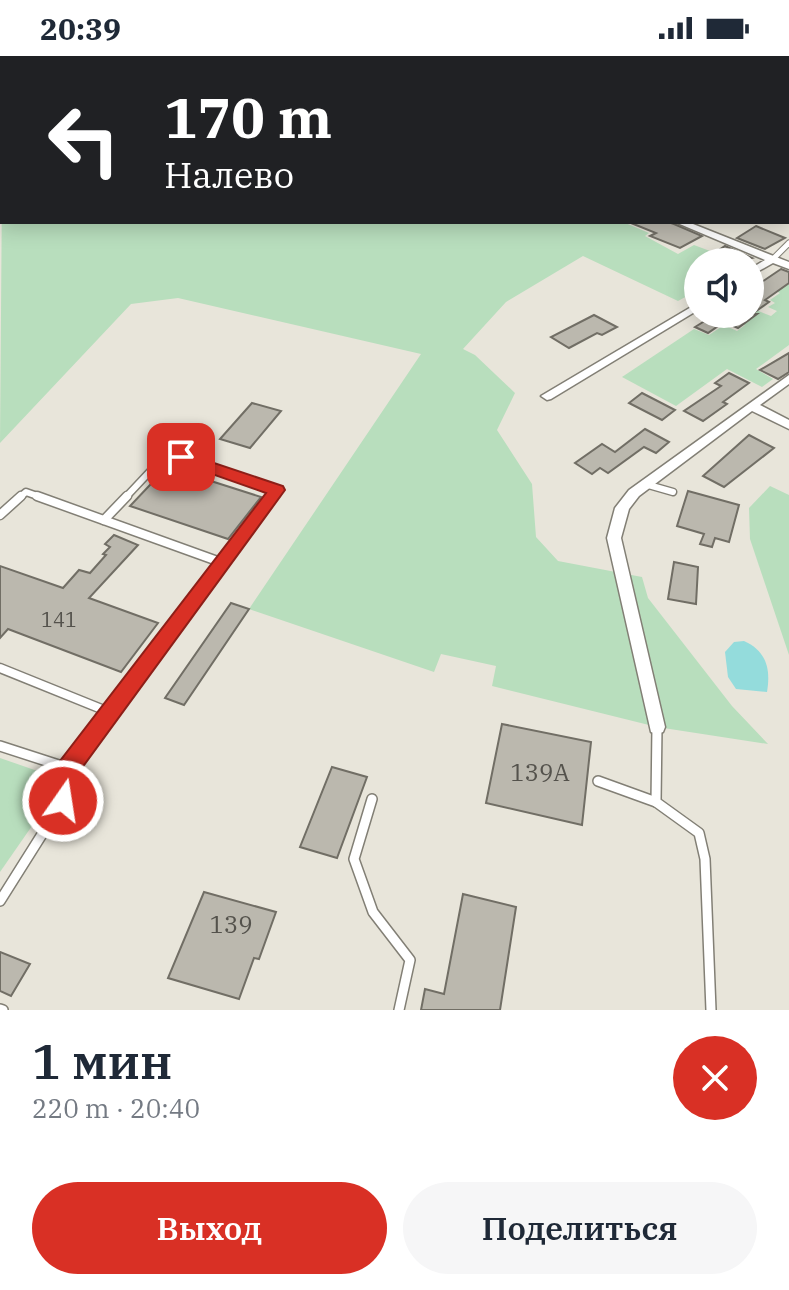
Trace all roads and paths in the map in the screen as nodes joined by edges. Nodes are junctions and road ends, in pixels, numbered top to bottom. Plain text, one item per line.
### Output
1 (685, 224) edge
2 (789, 243) edge
3 (773, 259) junction
4 (764, 264) edge
5 (789, 266) edge
6 (684, 314) edge
7 (789, 378) edge
8 (547, 396) dead end
9 (752, 406) junction
10 (789, 425) edge
11 (645, 484) junction
12 (673, 492) dead end
13 (0, 515) edge
14 (104, 520) junction
15 (223, 563) junction
16 (0, 668) edge
17 (109, 712) junction
18 (657, 727) joint
19 (0, 746) edge
20 (68, 768) junction
21 (598, 781) dead end
22 (372, 799) dead end
23 (656, 802) junction
24 (0, 901) edge
25 (399, 1010) edge
26 (711, 1010) edge

1 - 3 street
2 - 3 lane
3 - 4 street
3 - 5 street
6 - 8 street
7 - 9 street
9 - 10 street
9 - 11 street
11 - 12 lane
11 - 18 street
13 - 14 lane
14 - 15 lane
14 - 15 lane
15 - 17 lane
16 - 17 lane
17 - 20 lane
18 - 23 lane
19 - 20 lane
20 - 24 lane
21 - 23 lane
22 - 25 lane
23 - 26 lane

